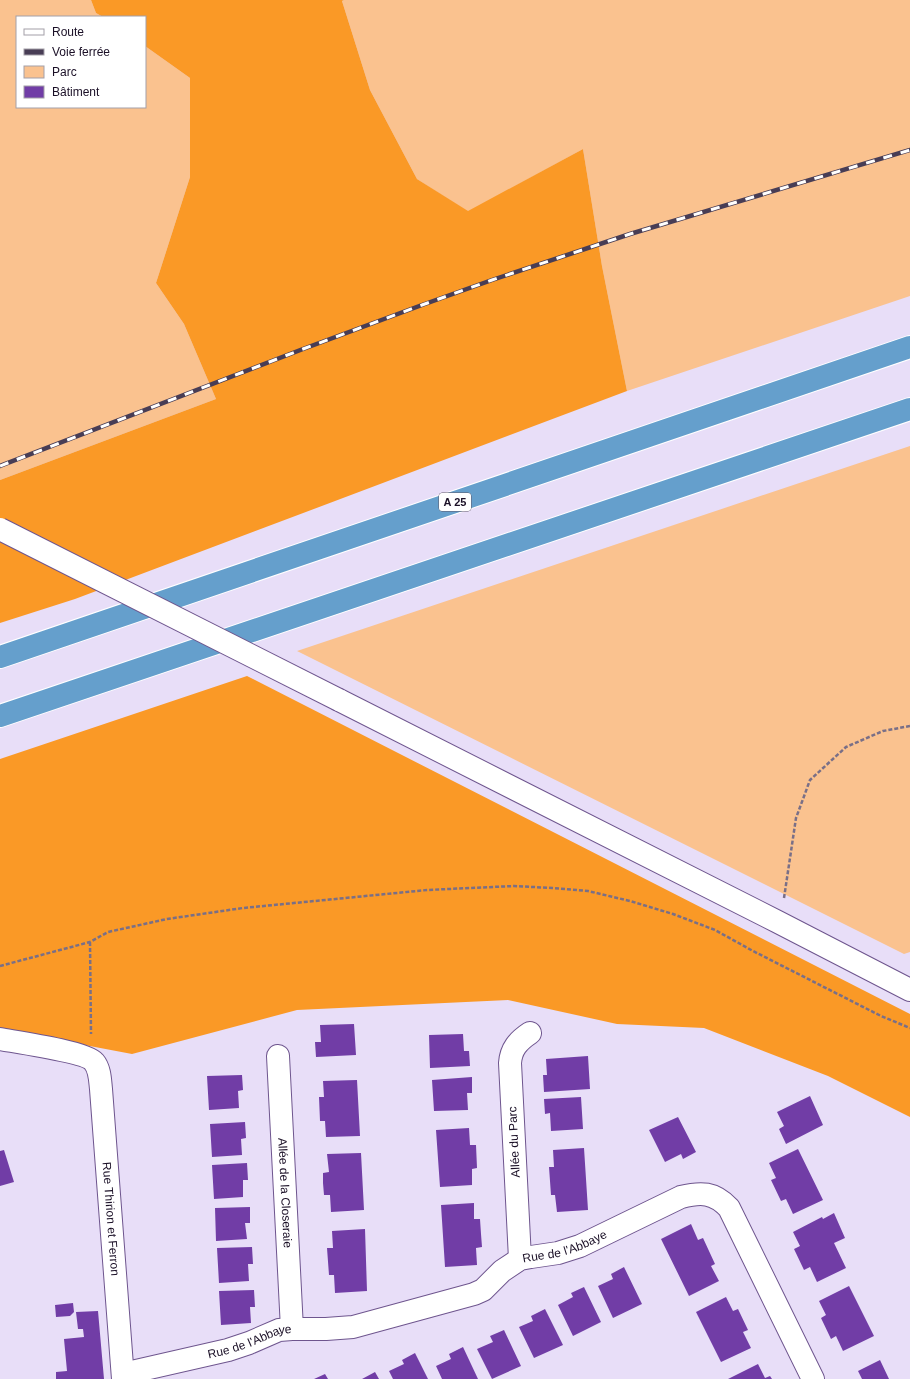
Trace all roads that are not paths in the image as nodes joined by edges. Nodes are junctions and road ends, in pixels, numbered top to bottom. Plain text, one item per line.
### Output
1 (910, 347) edge
2 (910, 409) edge
3 (0, 529) edge
4 (0, 657) edge
5 (0, 716) edge
6 (910, 990) edge
7 (530, 1033) dead end
8 (0, 1039) edge
9 (278, 1056) dead end
10 (520, 1260) junction
11 (292, 1329) junction
12 (123, 1376) edge
13 (813, 1379) edge

1 - 4 highway, A 25
2 - 5 highway
3 - 6 street, bridge
7 - 10 street, Allée du Parc
8 - 12 street, Rue Thirion et Ferron
9 - 11 street, Allée de la Closeraie
10 - 11 street, Rue de l'Abbaye
10 - 13 street, Rue de l'Abbaye
11 - 12 street, Rue de l'Abbaye

